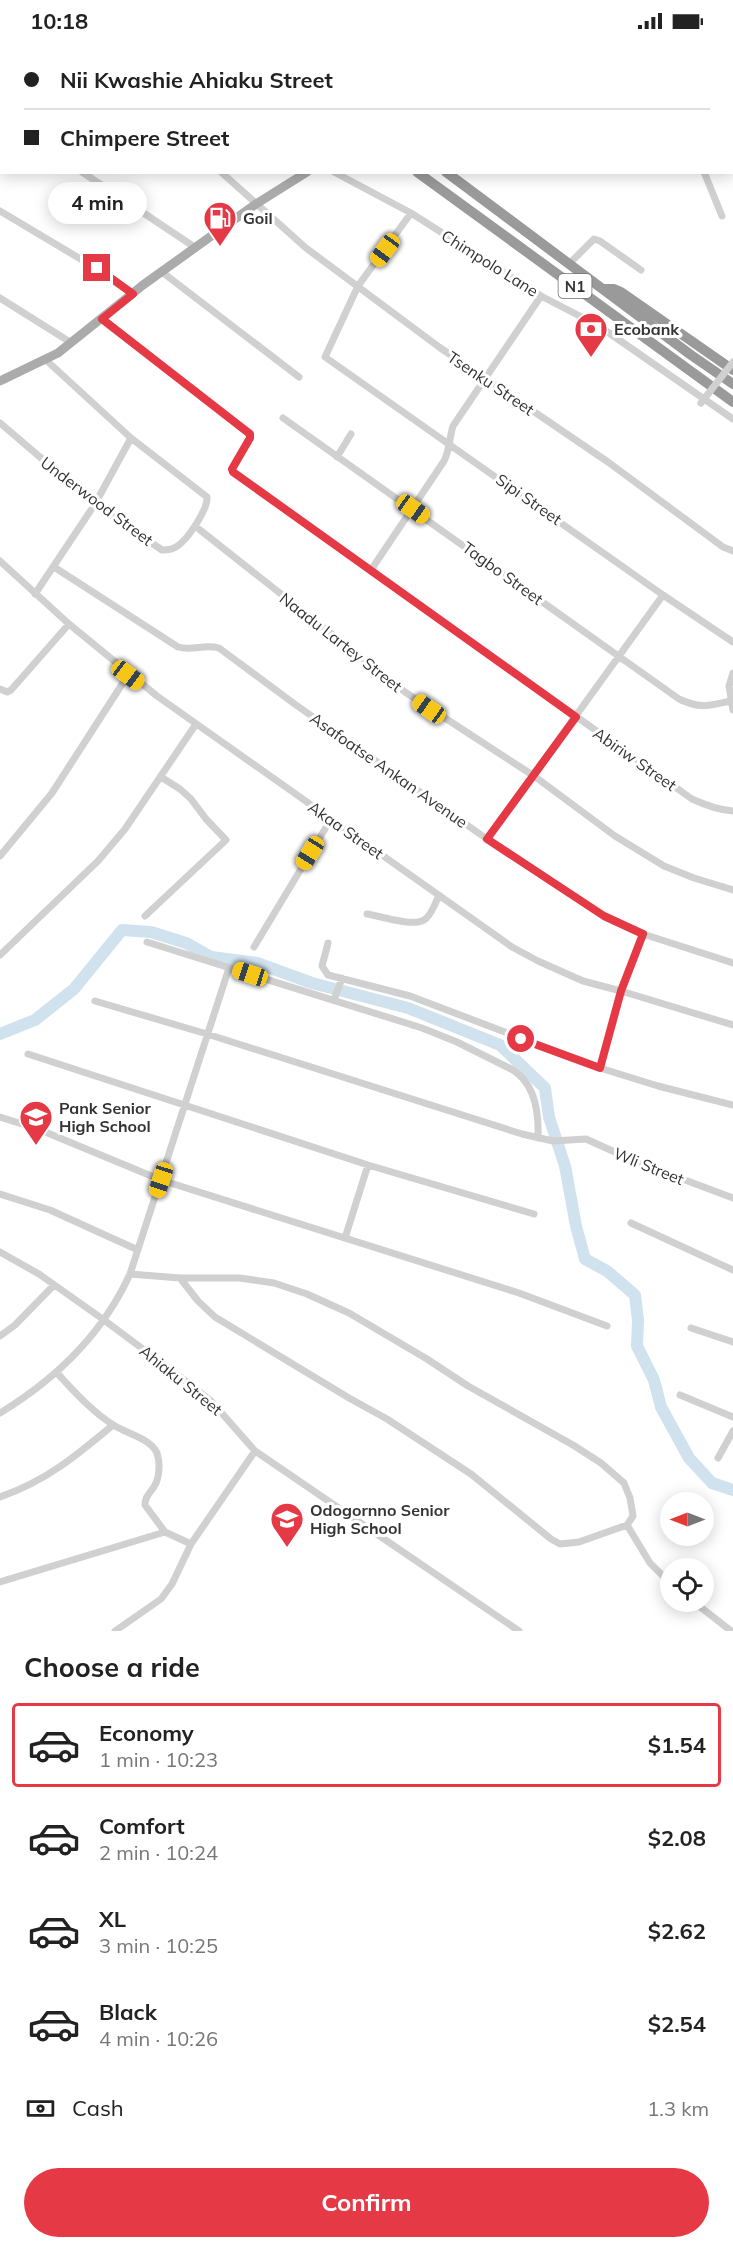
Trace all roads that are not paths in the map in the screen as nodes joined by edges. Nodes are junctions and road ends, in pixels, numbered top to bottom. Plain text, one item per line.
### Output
1 (85, 174) edge
2 (223, 174) edge
3 (304, 174) edge
4 (338, 174) edge
5 (420, 174) edge
6 (449, 174) edge
7 (461, 174) edge
8 (706, 174) edge
9 (479, 197) junction
10 (256, 204) junction
11 (0, 211) edge
12 (411, 213) junction
13 (722, 216) dead end
14 (196, 248) junction
15 (569, 264) junction
16 (640, 270) dead end
17 (162, 272) junction
18 (358, 286) junction
19 (602, 289) junction
20 (133, 294) junction
21 (541, 296) junction
22 (0, 298) edge
23 (102, 319) junction
24 (70, 342) junction
25 (46, 360) junction
26 (733, 362) edge
27 (733, 370) edge
28 (299, 377) dead end
29 (485, 380) junction
30 (0, 381) edge
31 (733, 384) edge
32 (733, 402) edge
33 (701, 403) dead end
34 (283, 418) dead end
35 (733, 419) edge
36 (0, 423) edge
37 (351, 434) dead end
38 (131, 438) junction
39 (451, 444) junction
40 (337, 457) junction
41 (95, 504) junction
42 (413, 509) junction
43 (195, 526) junction
44 (733, 551) edge
45 (0, 561) edge
46 (54, 567) junction
47 (371, 570) junction
48 (35, 594) junction
49 (663, 595) junction
50 (69, 624) junction
51 (733, 642) edge
52 (620, 657) junction
53 (733, 673) edge
54 (128, 675) junction
55 (0, 689) edge
56 (730, 701) junction
57 (733, 710) edge
58 (576, 717) junction
59 (196, 724) junction
60 (534, 776) junction
61 (161, 777) junction
62 (733, 811) edge
63 (331, 819) junction
64 (487, 839) junction
65 (0, 856) edge
66 (733, 890) edge
67 (439, 895) junction
68 (367, 914) dead end
69 (144, 916) dead end
70 (643, 934) junction
71 (147, 942) dead end
72 (328, 944) dead end
73 (254, 947) dead end
74 (0, 955) edge
75 (733, 963) edge
76 (229, 968) junction
77 (341, 981) junction
78 (621, 991) junction
79 (335, 998) junction
80 (95, 1001) dead end
81 (733, 1025) edge
82 (207, 1034) junction
83 (28, 1054) dead end
84 (600, 1068) junction
85 (184, 1105) junction
86 (733, 1105) edge
87 (0, 1117) edge
88 (538, 1138) junction
89 (368, 1166) junction
90 (161, 1180) junction
91 (0, 1194) edge
92 (733, 1198) edge
93 (534, 1214) dead end
94 (631, 1223) dead end
95 (345, 1238) junction
96 (138, 1250) junction
97 (0, 1252) edge
98 (733, 1270) edge
99 (130, 1274) junction
100 (180, 1278) junction
101 (54, 1285) junction
102 (104, 1320) junction
103 (607, 1326) dead end
104 (691, 1328) dead end
105 (0, 1336) edge
106 (733, 1342) edge
107 (56, 1372) junction
108 (680, 1395) dead end
109 (0, 1413) edge
110 (733, 1417) edge
111 (113, 1425) junction
112 (733, 1431) edge
113 (255, 1451) junction
114 (718, 1458) dead end
115 (0, 1497) edge
116 (627, 1525) junction
117 (165, 1532) junction
118 (191, 1544) junction
119 (660, 1572) edge
120 (0, 1582) edge
121 (706, 1612) edge
122 (115, 1631) edge
123 (519, 1631) edge
124 (730, 1631) edge

1 - 14 street
2 - 10 street, Tsenku Street
3 - 10 main road
4 - 12 street, Chimpolo Lane
5 - 32 highway, N1
6 - 9 highway, N1
7 - 9 highway
8 - 13 street
9 - 15 highway, N1
10 - 14 main road
10 - 18 street, Tsenku Street
11 - 20 street
12 - 18 street
12 - 21 street, Chimpolo Lane
14 - 17 main road
15 - 16 street
15 - 19 highway, N1
17 - 20 main road
17 - 28 street
18 - 29 street, Tsenku Street
18 - 39 street, Sipi Street
19 - 27 highway
19 - 31 highway, N1
20 - 23 main road
21 - 29 street
21 - 35 street, Chimpolo Lane
22 - 24 street
23 - 24 main road
23 - 47 street, Abiriw Street
24 - 25 main road
25 - 30 main road
25 - 38 street
26 - 33 street, bridge
29 - 39 street
29 - 44 street, Tsenku Street
34 - 40 street, Tagbo Street
36 - 41 street, Underwood Street
37 - 40 street
38 - 41 street
38 - 43 street
39 - 42 street
39 - 49 street, Sipi Street
40 - 42 street, Tagbo Street
41 - 43 street, Underwood Street
41 - 46 street
42 - 47 street
42 - 52 street, Tagbo Street
43 - 60 street, Naadu Lartey Street
45 - 48 street, Akaa Street
46 - 48 street
46 - 64 street, Asafoatse Ankan Avenue
47 - 58 street, Abiriw Street
48 - 50 street, Akaa Street
49 - 51 street, Sipi Street
49 - 52 street
50 - 54 street, Akaa Street
50 - 55 street
52 - 56 street, Tagbo Street
52 - 58 street
53 - 56 street
54 - 59 street, Akaa Street
54 - 65 street
56 - 57 street
58 - 60 street
58 - 62 street, Abiriw Street
59 - 61 street
59 - 63 street, Akaa Street
60 - 64 street
60 - 66 street, Naadu Lartey Street
61 - 69 street
61 - 74 street
63 - 67 street, Akaa Street
63 - 73 street
64 - 70 street, Asafoatse Ankan Avenue
67 - 68 street
67 - 78 street, Akaa Street
70 - 75 street, Asafoatse Ankan Avenue
70 - 78 street
71 - 76 street
72 - 77 street
76 - 79 street
76 - 82 street
77 - 79 street
77 - 84 street
78 - 81 street, Akaa Street
78 - 84 street
79 - 88 street
80 - 82 street
82 - 85 street
82 - 88 street
83 - 85 street
84 - 86 street
85 - 89 street
85 - 90 street
87 - 90 street
88 - 92 street, Wli Street
89 - 93 street
89 - 95 street
90 - 95 street
90 - 96 street
91 - 96 street
94 - 98 street
95 - 103 street
96 - 99 street
97 - 101 street, Ahiaku Street
99 - 100 street
99 - 102 street
100 - 116 street
100 - 116 street
101 - 102 street, Ahiaku Street
101 - 105 street
102 - 107 street
102 - 113 street, Ahiaku Street
104 - 106 street
107 - 109 street
107 - 111 street
108 - 110 street
111 - 115 street
111 - 117 street
112 - 114 street
113 - 118 street
113 - 123 street, Ahiaku Street
116 - 119 street
117 - 118 street
117 - 120 street
118 - 122 street
121 - 124 street

